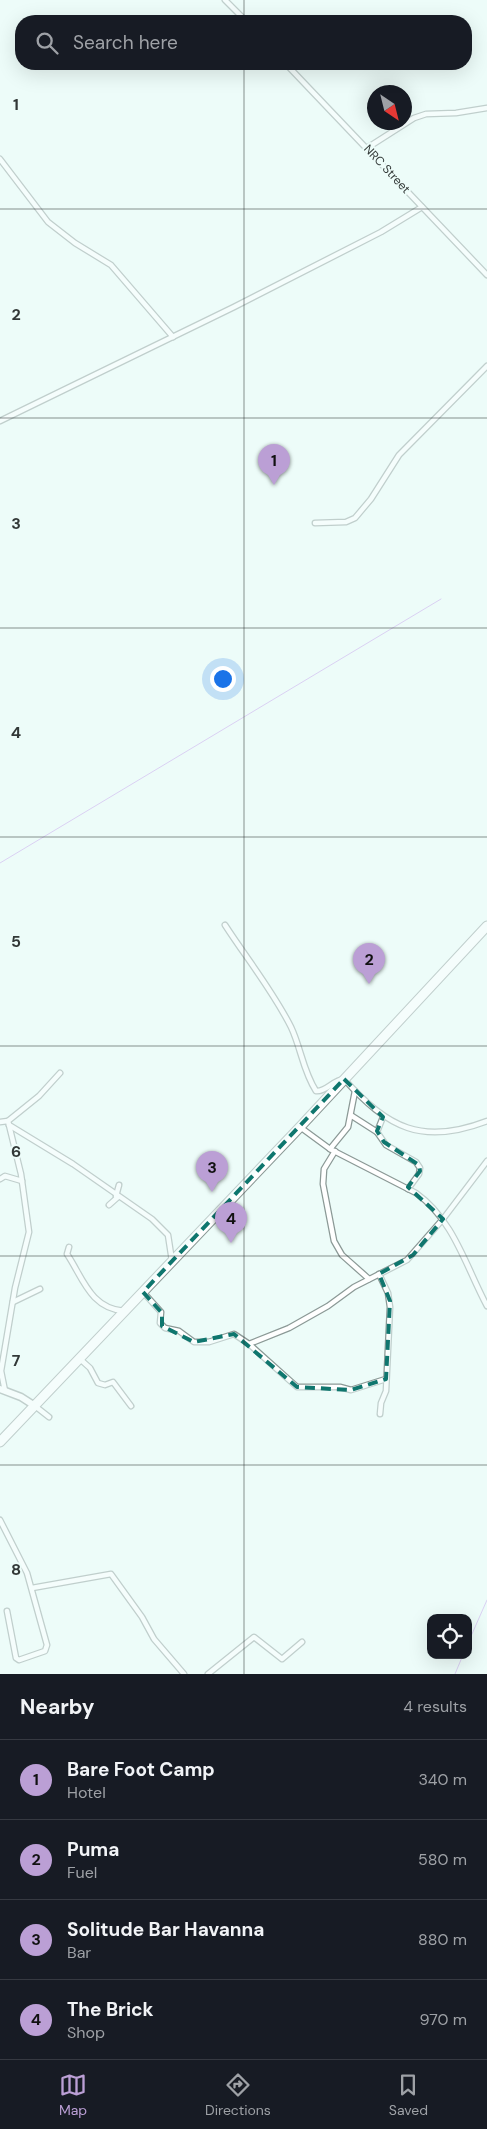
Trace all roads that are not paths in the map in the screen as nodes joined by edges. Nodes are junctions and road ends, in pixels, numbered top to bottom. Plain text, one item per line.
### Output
1 (225, 0) edge
2 (240, 15) edge
3 (292, 70) edge
4 (487, 108) edge
5 (367, 148) junction
6 (0, 159) edge
7 (422, 207) junction
8 (487, 275) edge
9 (173, 337) junction
10 (487, 366) edge
11 (0, 421) edge
12 (315, 523) dead end
13 (225, 926) dead end
14 (487, 926) edge
15 (60, 1073) dead end
16 (344, 1079) junction
17 (355, 1091) junction
18 (352, 1116) junction
19 (383, 1117) junction
20 (487, 1121) edge
21 (0, 1122) edge
22 (9, 1123) junction
23 (300, 1127) junction
24 (377, 1132) junction
25 (333, 1150) junction
26 (487, 1161) edge
27 (0, 1179) edge
28 (22, 1181) junction
29 (119, 1185) dead end
30 (408, 1189) junction
31 (117, 1196) junction
32 (109, 1205) dead end
33 (444, 1219) junction
34 (69, 1247) dead end
35 (172, 1262) junction
36 (379, 1274) junction
37 (370, 1279) junction
38 (40, 1289) dead end
39 (143, 1292) junction
40 (13, 1302) junction
41 (487, 1306) edge
42 (126, 1311) junction
43 (249, 1344) junction
44 (80, 1359) junction
45 (386, 1379) junction
46 (2, 1390) edge
47 (34, 1406) junction
48 (131, 1406) dead end
49 (380, 1414) dead end
50 (49, 1417) dead end
51 (0, 1442) edge
52 (0, 1520) edge
53 (32, 1588) junction
54 (7, 1611) dead end
55 (302, 1642) dead end
56 (184, 1674) edge
57 (208, 1674) edge

1 - 2 street
3 - 5 street, NRC Street
4 - 5 street
5 - 7 street, NRC Street
6 - 9 street
7 - 8 street, NRC Street
7 - 9 street
9 - 11 street
10 - 12 street
13 - 16 street
14 - 16 highway
15 - 22 street
16 - 17 street
16 - 23 highway
17 - 18 street
17 - 19 street
18 - 24 street
18 - 25 street
19 - 20 street
19 - 24 street
21 - 22 street
22 - 28 street
22 - 31 street
23 - 25 street
23 - 35 highway
24 - 30 street
25 - 30 street
25 - 37 street
26 - 33 street
27 - 28 street
28 - 40 street
29 - 31 street
30 - 33 street
31 - 32 street
31 - 35 street
33 - 36 street
33 - 41 street
34 - 42 street
35 - 39 highway
36 - 37 street
36 - 45 street
37 - 43 street
38 - 40 street
39 - 42 highway
39 - 43 street
40 - 46 street
42 - 44 highway
43 - 45 street
44 - 47 highway
44 - 48 street
45 - 49 street
46 - 47 street
47 - 50 street
47 - 51 highway
52 - 53 street
53 - 54 street
53 - 56 street
55 - 57 street

